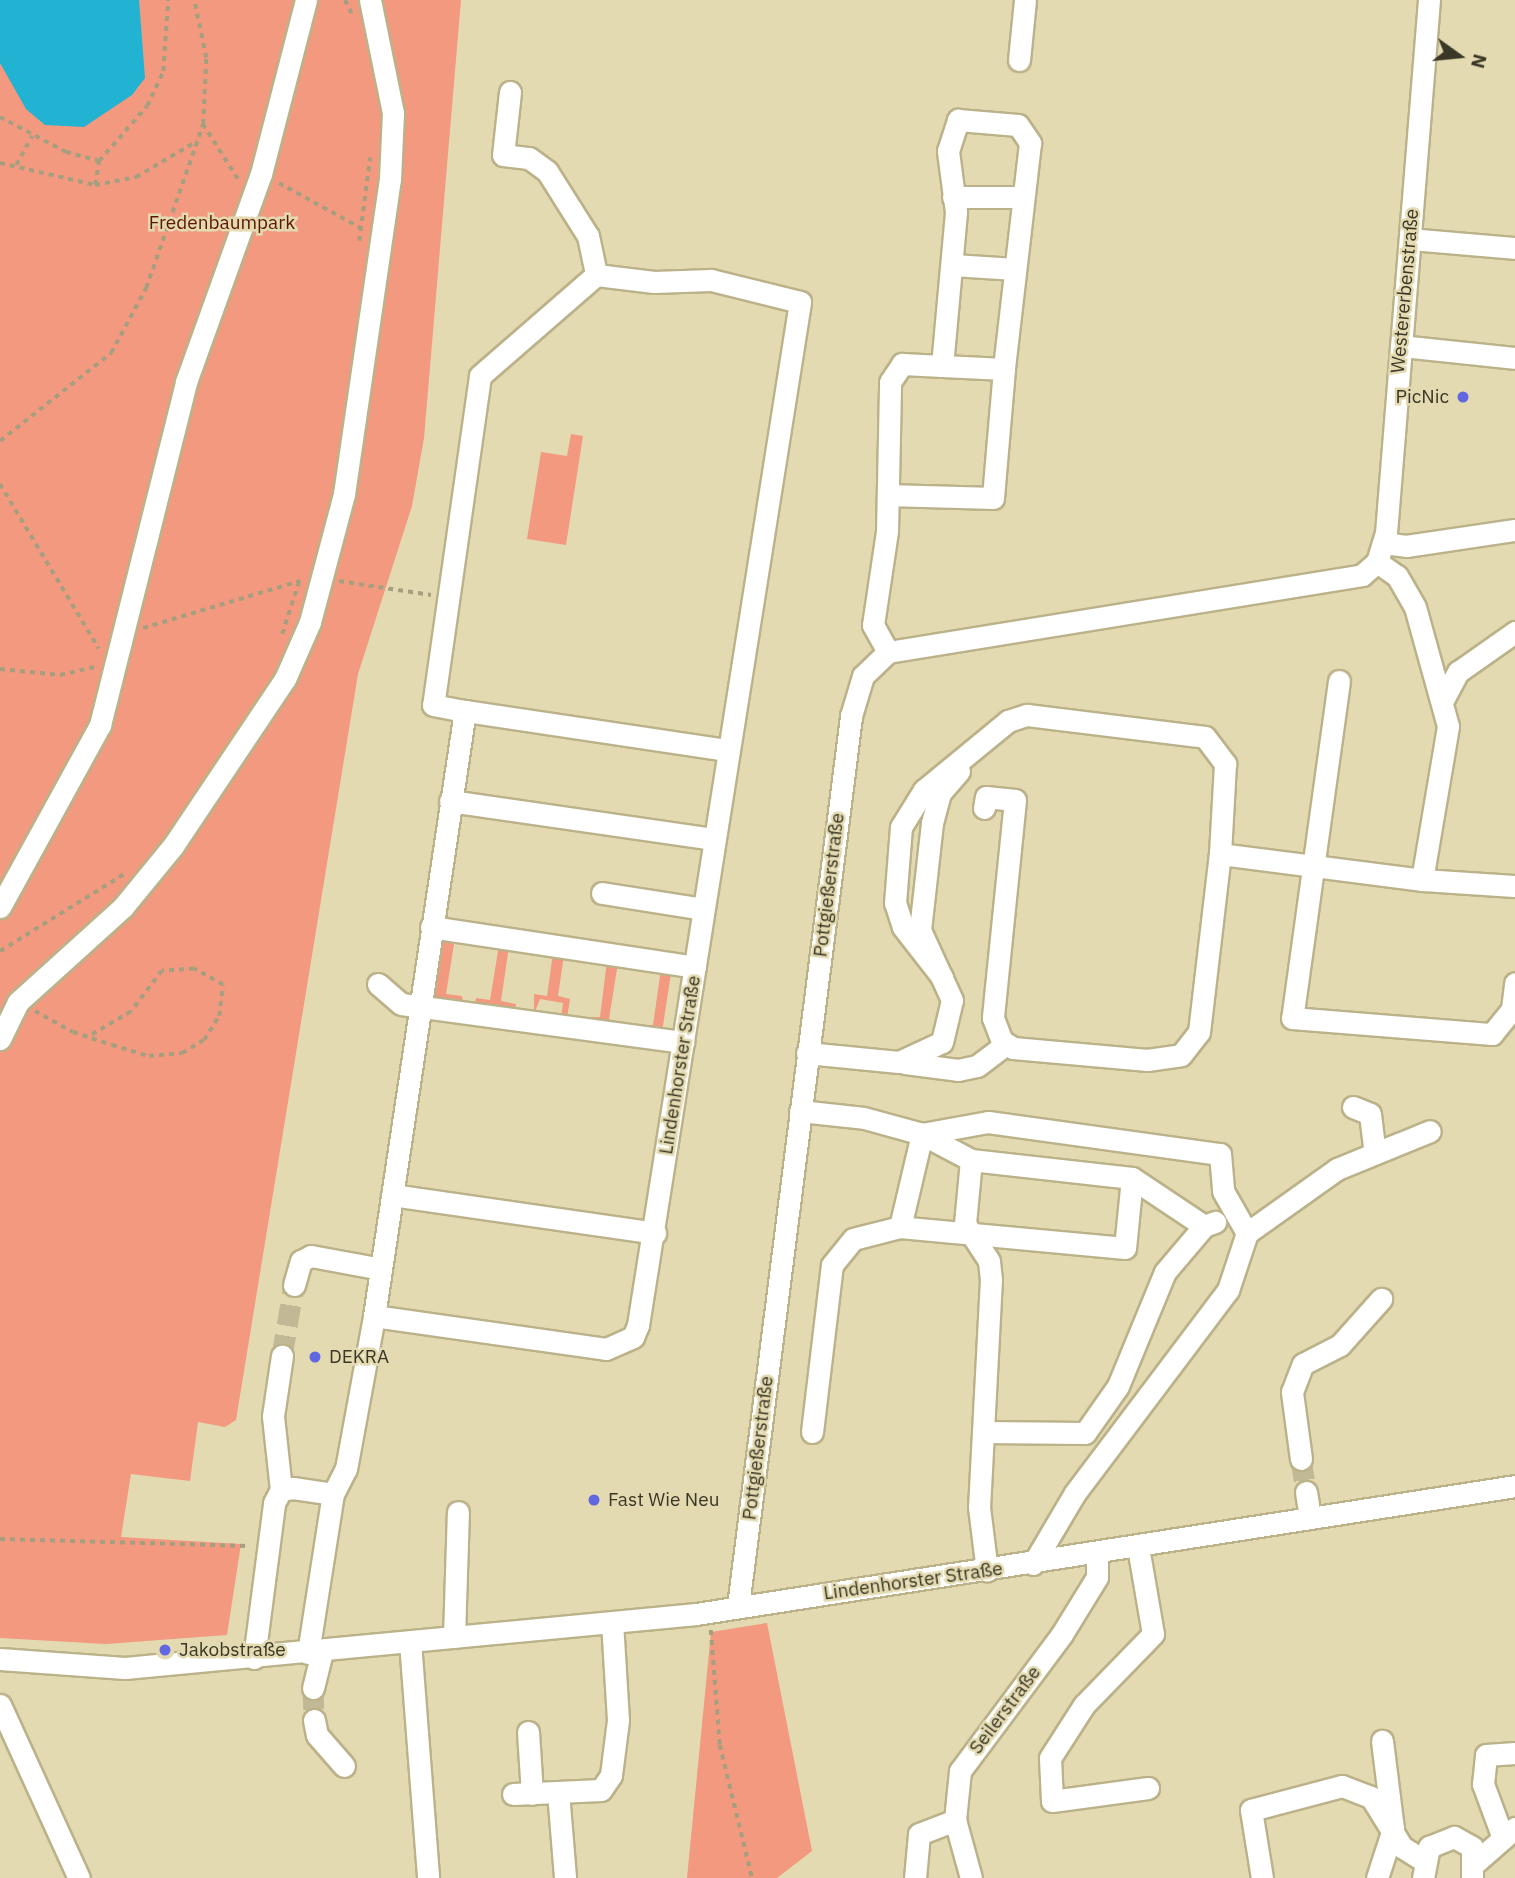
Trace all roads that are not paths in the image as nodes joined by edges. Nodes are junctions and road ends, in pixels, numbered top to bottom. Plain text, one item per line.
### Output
1 (306, 0) edge
2 (370, 0) edge
3 (1025, 0) edge
4 (1429, 0) edge
5 (1019, 60) dead end
6 (510, 92) dead end
7 (953, 197) junction
8 (1023, 197) junction
9 (1410, 239) junction
10 (1515, 248) edge
11 (953, 265) junction
12 (1015, 269) junction
13 (596, 275) junction
14 (1401, 346) junction
15 (1515, 358) edge
16 (942, 366) junction
17 (1004, 369) junction
18 (888, 495) junction
19 (1515, 530) edge
20 (1374, 560) junction
21 (1515, 632) edge
22 (888, 652) junction
23 (1339, 681) dead end
24 (1444, 698) junction
25 (465, 711) junction
26 (995, 730) junction
27 (727, 750) junction
28 (450, 801) junction
29 (984, 808) dead end
30 (714, 839) junction
31 (1220, 854) junction
32 (1312, 867) junction
33 (1422, 880) junction
34 (1515, 886) edge
35 (602, 893) dead end
36 (0, 907) edge
37 (704, 909) junction
38 (432, 927) junction
39 (695, 967) junction
40 (942, 977) junction
41 (1515, 983) edge
42 (378, 984) dead end
43 (420, 1007) junction
44 (0, 1040) edge
45 (683, 1042) junction
46 (1006, 1044) junction
47 (807, 1054) junction
48 (899, 1062) junction
49 (1353, 1107) dead end
50 (800, 1111) junction
51 (1430, 1131) dead end
52 (922, 1134) junction
53 (1375, 1153) junction
54 (971, 1160) junction
55 (1132, 1178) junction
56 (392, 1195) junction
57 (1231, 1215) junction
58 (1204, 1226) junction
59 (900, 1227) junction
60 (1247, 1233) junction
61 (655, 1234) junction
62 (971, 1234) junction
63 (381, 1269) junction
64 (294, 1285) tunnel mouth
65 (1381, 1298) dead end
66 (374, 1316) junction
67 (282, 1356) tunnel mouth
68 (812, 1432) dead end
69 (983, 1432) junction
70 (1301, 1459) tunnel mouth
71 (1515, 1486) edge
72 (281, 1490) junction
73 (1306, 1492) tunnel mouth
74 (333, 1494) junction
75 (458, 1512) dead end
76 (1310, 1518) junction
77 (1138, 1547) junction
78 (1097, 1554) junction
79 (1033, 1564) junction
80 (986, 1571) junction
81 (738, 1606) junction
82 (612, 1623) junction
83 (454, 1637) junction
84 (410, 1642) junction
85 (315, 1652) junction
86 (254, 1658) junction
87 (0, 1659) edge
88 (313, 1688) tunnel mouth
89 (0, 1706) edge
90 (314, 1720) tunnel mouth
91 (528, 1732) dead end
92 (1382, 1741) dead end
93 (1515, 1753) edge
94 (344, 1766) dead end
95 (1148, 1788) dead end
96 (558, 1792) junction
97 (955, 1820) junction
98 (1393, 1829) junction
99 (1509, 1833) edge
100 (1423, 1869) edge
101 (1474, 1870) edge
102 (79, 1878) edge
103 (428, 1878) edge
104 (565, 1878) edge
105 (915, 1878) edge
106 (971, 1878) edge
107 (1262, 1878) edge
108 (1377, 1878) edge

1 - 36 street
2 - 44 street
3 - 5 street
4 - 9 street, Westererbenstraße
6 - 13 street
7 - 8 street
7 - 8 street
7 - 11 street
8 - 12 street
9 - 10 street
9 - 14 street, Westererbenstraße
11 - 12 street
11 - 16 street
12 - 17 street
13 - 25 street
13 - 27 street, Lindenhorster Straße
14 - 15 street
14 - 20 street, Westererbenstraße
16 - 17 street
16 - 18 street
17 - 18 street
18 - 22 street
19 - 20 street
20 - 22 street
20 - 24 street
21 - 24 street
22 - 47 street, Pottgießerstraße
23 - 32 street
24 - 33 street
25 - 27 street
25 - 28 street
26 - 31 street
26 - 40 street
26 - 40 street
27 - 30 street, Lindenhorster Straße
28 - 30 street
28 - 38 street
29 - 46 street
30 - 37 street, Lindenhorster Straße
31 - 32 street
31 - 46 street
32 - 33 street
32 - 41 street
33 - 34 street
35 - 37 street
37 - 39 street, Lindenhorster Straße
38 - 39 street
38 - 43 street
39 - 45 street, Lindenhorster Straße
40 - 48 street
42 - 43 street
43 - 45 street
43 - 56 street
45 - 61 street, Lindenhorster Straße
46 - 48 street
47 - 48 street
47 - 50 street, Pottgießerstraße
49 - 53 street
50 - 52 street
50 - 81 street, Pottgießerstraße
51 - 53 street
52 - 54 street
52 - 57 street
52 - 59 street
53 - 60 street
54 - 55 street
54 - 62 street
55 - 58 street
55 - 62 street
56 - 61 street
56 - 63 street
57 - 58 street
57 - 60 street
58 - 69 street
59 - 62 street
59 - 68 street
60 - 79 street
61 - 66 street, Lindenhorster Straße
62 - 69 street
63 - 64 street
63 - 66 street
65 - 70 street
66 - 74 street
67 - 72 street
69 - 80 street
71 - 76 street, Lindenhorster Straße
72 - 74 street
72 - 86 street
73 - 76 street
74 - 85 street
75 - 83 street
76 - 77 street, Lindenhorster Straße
77 - 78 street, Lindenhorster Straße
77 - 95 street
78 - 79 street, Lindenhorster Straße
78 - 97 street, Seilerstraße
79 - 80 street, Lindenhorster Straße
80 - 81 street, Lindenhorster Straße
81 - 82 street, Lindenhorster Straße
82 - 83 street, Lindenhorster Straße
82 - 96 street
83 - 84 street, Lindenhorster Straße
84 - 85 street, Lindenhorster Straße
84 - 103 street
85 - 86 street, Lindenhorster Straße
85 - 88 street
86 - 87 street, Lindenhorster Straße
89 - 102 street
90 - 94 street
91 - 96 street
92 - 98 street
93 - 99 street
96 - 104 street
97 - 105 street
97 - 106 street, Seilerstraße
98 - 100 street
98 - 107 street
98 - 108 street
99 - 101 street
100 - 101 street

